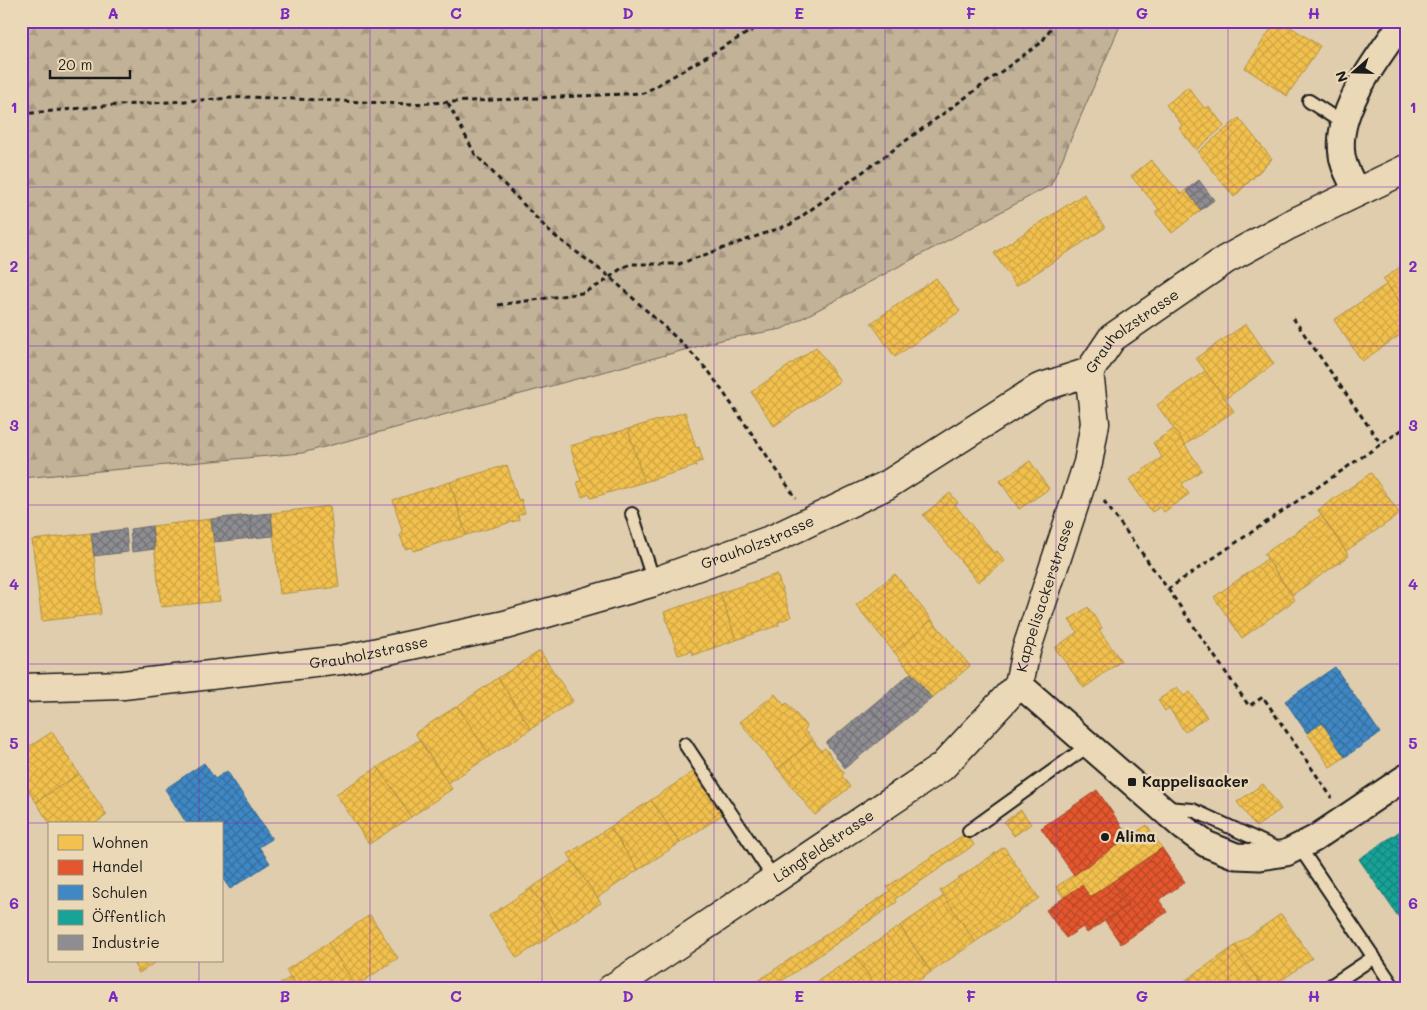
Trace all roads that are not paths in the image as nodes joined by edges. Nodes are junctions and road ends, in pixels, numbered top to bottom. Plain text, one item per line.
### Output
1 (1403, 21) edge
2 (1308, 101) dead end
3 (1344, 124) junction
4 (1406, 169) edge
5 (1356, 193) junction
6 (1089, 372) junction
7 (632, 514) dead end
8 (654, 582) junction
9 (1019, 684) junction
10 (21, 688) edge
11 (685, 744) dead end
12 (1089, 745) junction
13 (1406, 777) edge
14 (969, 830) dead end
15 (1293, 850) junction
16 (775, 880) junction
17 (1374, 957) junction
18 (611, 989) edge
19 (1326, 989) edge
20 (1395, 989) edge

1 - 3 street
2 - 3 lane
3 - 5 street
4 - 5 street, Grauholzstrasse
5 - 6 street, Grauholzstrasse
6 - 8 street, Grauholzstrasse
6 - 9 street, Kappelisackerstrasse
7 - 8 lane
8 - 10 street, Grauholzstrasse
9 - 12 street, Kappelisackerstrasse
9 - 16 street, Längfeldstrasse
11 - 16 lane
12 - 14 lane
12 - 15 street, Kappelisackerstrasse
13 - 15 street, Kappelisackerstrasse
15 - 17 lane
16 - 18 street, Längfeldstrasse
17 - 19 lane
17 - 20 lane

